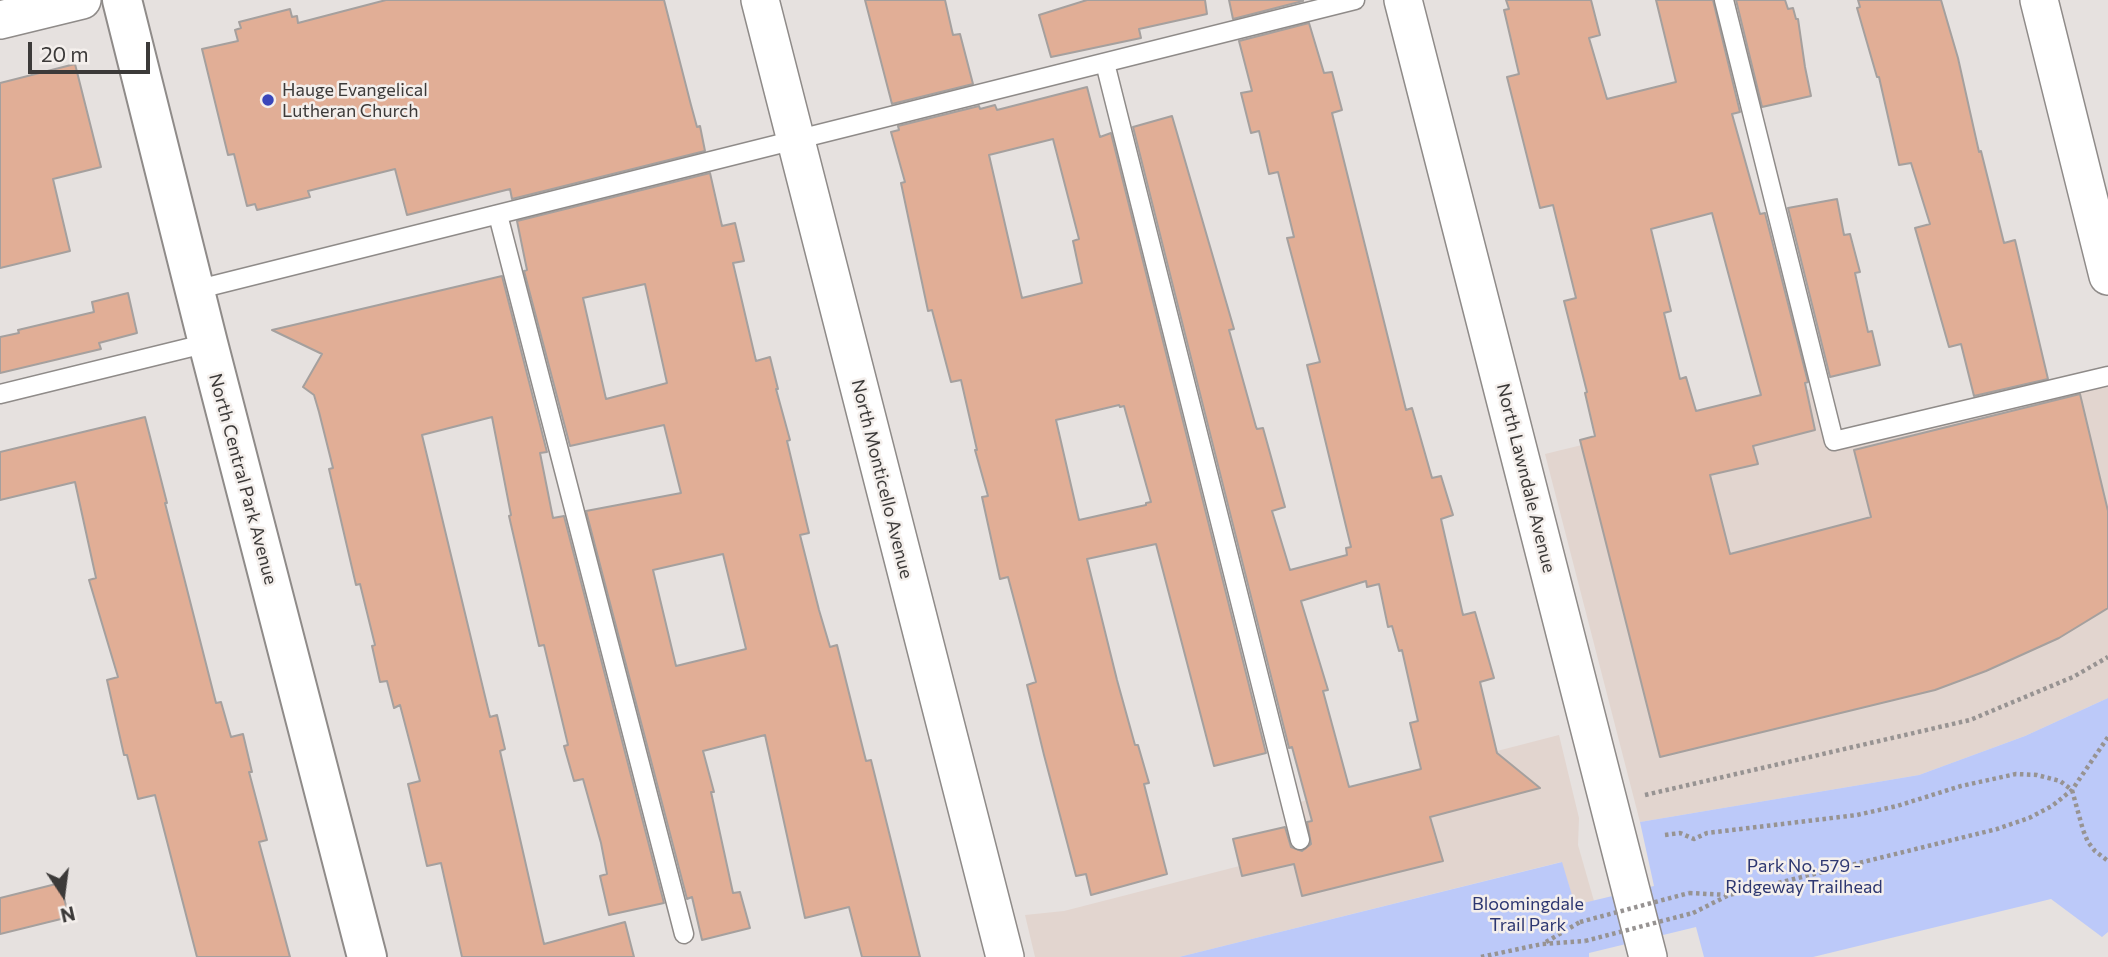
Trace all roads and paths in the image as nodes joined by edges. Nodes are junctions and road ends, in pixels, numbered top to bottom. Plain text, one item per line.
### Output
1 (82, 0) edge
2 (122, 0) edge
3 (760, 0) edge
4 (1355, 0) edge
5 (1403, 0) edge
6 (1724, 0) edge
7 (2039, 0) edge
8 (0, 20) edge
9 (1105, 63) junction
10 (794, 140) junction
11 (498, 215) junction
12 (2108, 276) edge
13 (195, 290) junction
14 (208, 343) junction
15 (2108, 376) edge
16 (0, 394) edge
17 (2108, 657) edge
18 (2108, 737) edge
19 (2072, 790) junction
20 (1609, 803) junction
21 (1665, 835) dead end
22 (1300, 840) dead end
23 (2108, 861) edge
24 (1729, 895) junction
25 (684, 934) dead end
26 (1542, 944) junction
27 (367, 957) edge
28 (1005, 957) edge
29 (1481, 957) edge
30 (1648, 957) edge

1 - 8 street
2 - 13 street, North Central Park Avenue
3 - 10 street, North Monticello Avenue
4 - 9 lane
5 - 20 street, North Lawndale Avenue
6 - 15 lane
7 - 12 street
9 - 10 lane
9 - 22 lane
10 - 11 lane
10 - 28 street, North Monticello Avenue
11 - 13 lane
11 - 25 lane
13 - 14 street, North Central Park Avenue
14 - 16 lane
14 - 27 street, North Central Park Avenue
17 - 20 path
18 - 19 path
19 - 21 path
19 - 23 path
19 - 24 path
20 - 30 street, North Lawndale Avenue
24 - 26 path, bridge
24 - 26 path, bridge
26 - 29 path

